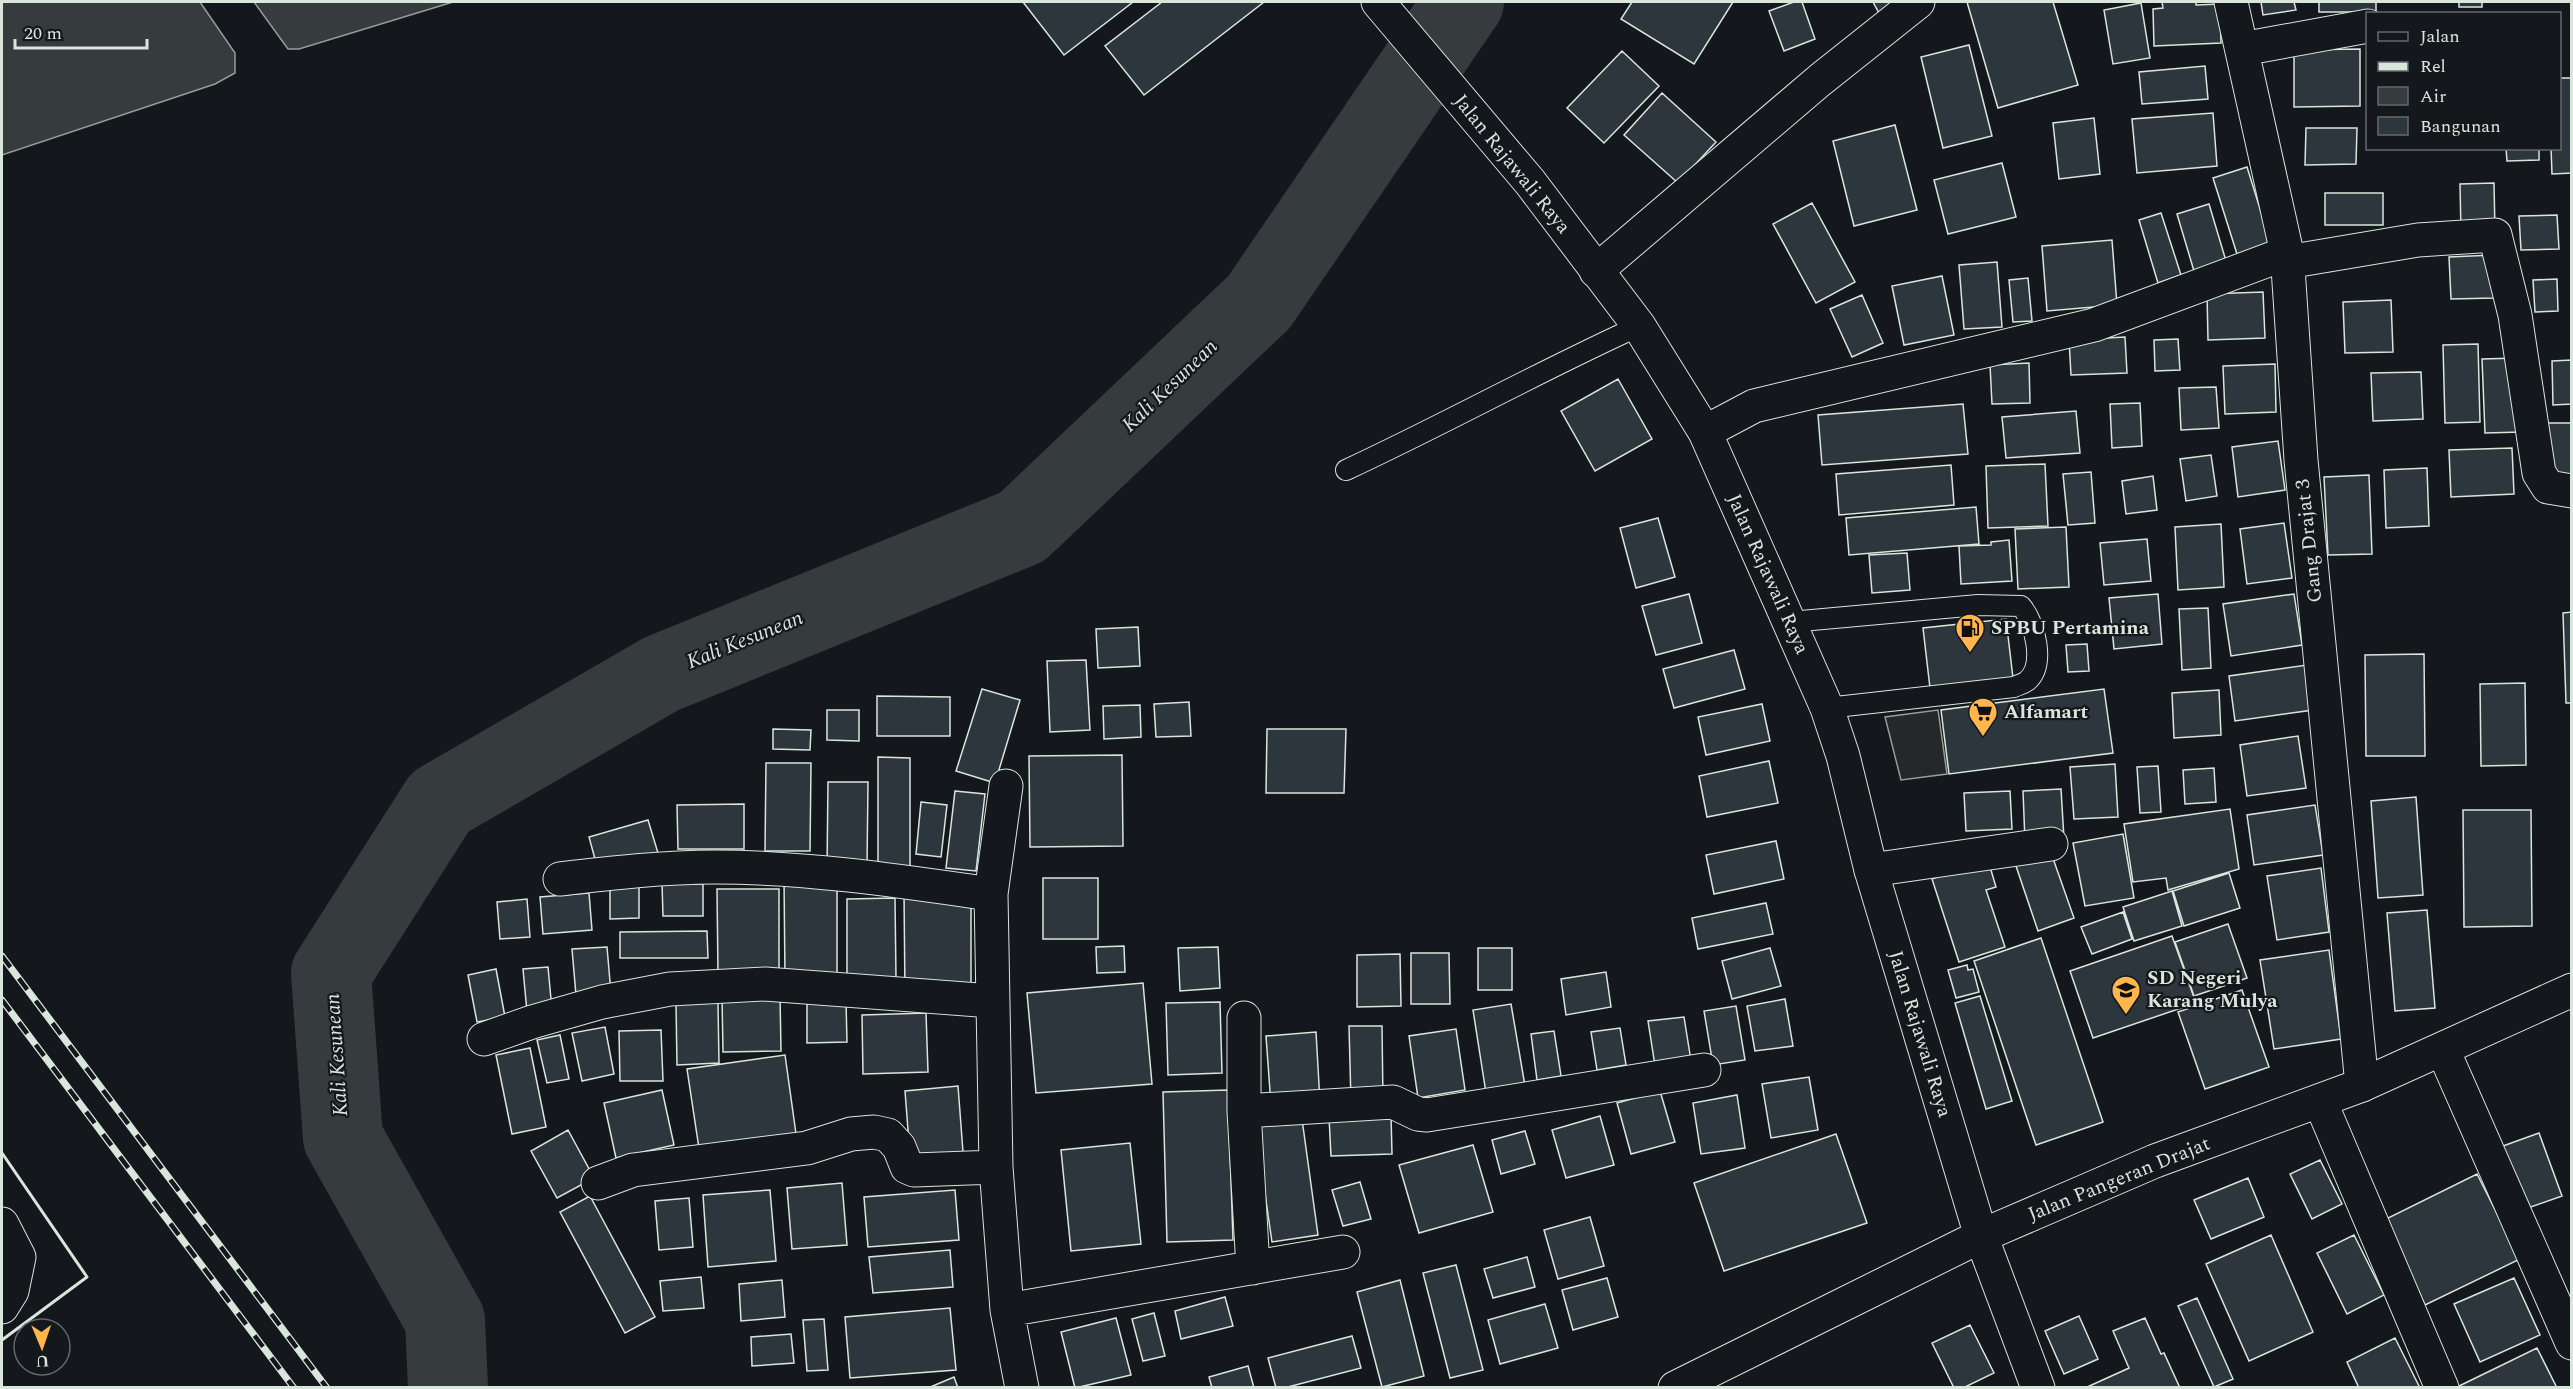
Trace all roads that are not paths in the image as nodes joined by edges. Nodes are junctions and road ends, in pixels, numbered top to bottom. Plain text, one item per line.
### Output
1 (1378, 2) edge
2 (1918, 2) edge
3 (2231, 2) edge
4 (2366, 26) edge
5 (2242, 49) junction
6 (2287, 257) junction
7 (1596, 271) junction
8 (1639, 326) junction
9 (1705, 432) junction
10 (1346, 470) dead end
11 (2571, 491) edge
12 (1790, 622) junction
13 (1827, 708) junction
14 (1006, 786) dead end
15 (2051, 844) dead end
16 (1871, 870) junction
17 (560, 879) dead end
18 (991, 894) junction
19 (2571, 990) edge
20 (992, 1001) junction
21 (1244, 1018) dead end
22 (484, 1039) dead end
23 (2443, 1050) junction
24 (1704, 1070) dead end
25 (2362, 1085) junction
26 (2320, 1101) junction
27 (1244, 1110) junction
28 (996, 1167) junction
29 (598, 1183) dead end
30 (2, 1224) edge
31 (1981, 1236) junction
32 (1343, 1252) dead end
33 (1253, 1268) junction
34 (2, 1307) edge
35 (1007, 1310) junction
36 (2571, 1343) edge
37 (1690, 1384) edge
38 (1023, 1388) edge
39 (2038, 1388) edge
40 (2442, 1388) edge

1 - 7 street, Jalan Rajawali Raya
2 - 7 street
3 - 5 street, Gang Drajat 3
4 - 5 street
5 - 6 street, Gang Drajat 3
6 - 9 street
6 - 11 street
6 - 25 street, Gang Drajat 3
7 - 8 street, Jalan Rajawali Raya
8 - 9 street, Jalan Rajawali Raya
8 - 10 lane
9 - 12 street, Jalan Rajawali Raya
12 - 13 street, Jalan Rajawali Raya
12 - 13 lane
13 - 16 street, Jalan Rajawali Raya
14 - 18 street
15 - 16 street
16 - 31 street, Jalan Rajawali Raya
17 - 18 street
18 - 20 street
19 - 23 street, Jalan Pangeran Drajat
20 - 22 street
20 - 28 street
21 - 27 street
23 - 25 street, Jalan Pangeran Drajat
23 - 36 street
24 - 27 street
25 - 26 street, Jalan Pangeran Drajat
26 - 31 street, Jalan Pangeran Drajat
26 - 40 street
27 - 33 street
28 - 29 street
28 - 35 street
30 - 34 street
31 - 37 street, Jalan Pangeran Drajat
31 - 39 street, Jalan Rajawali Raya
32 - 33 street
33 - 35 street
35 - 38 street

